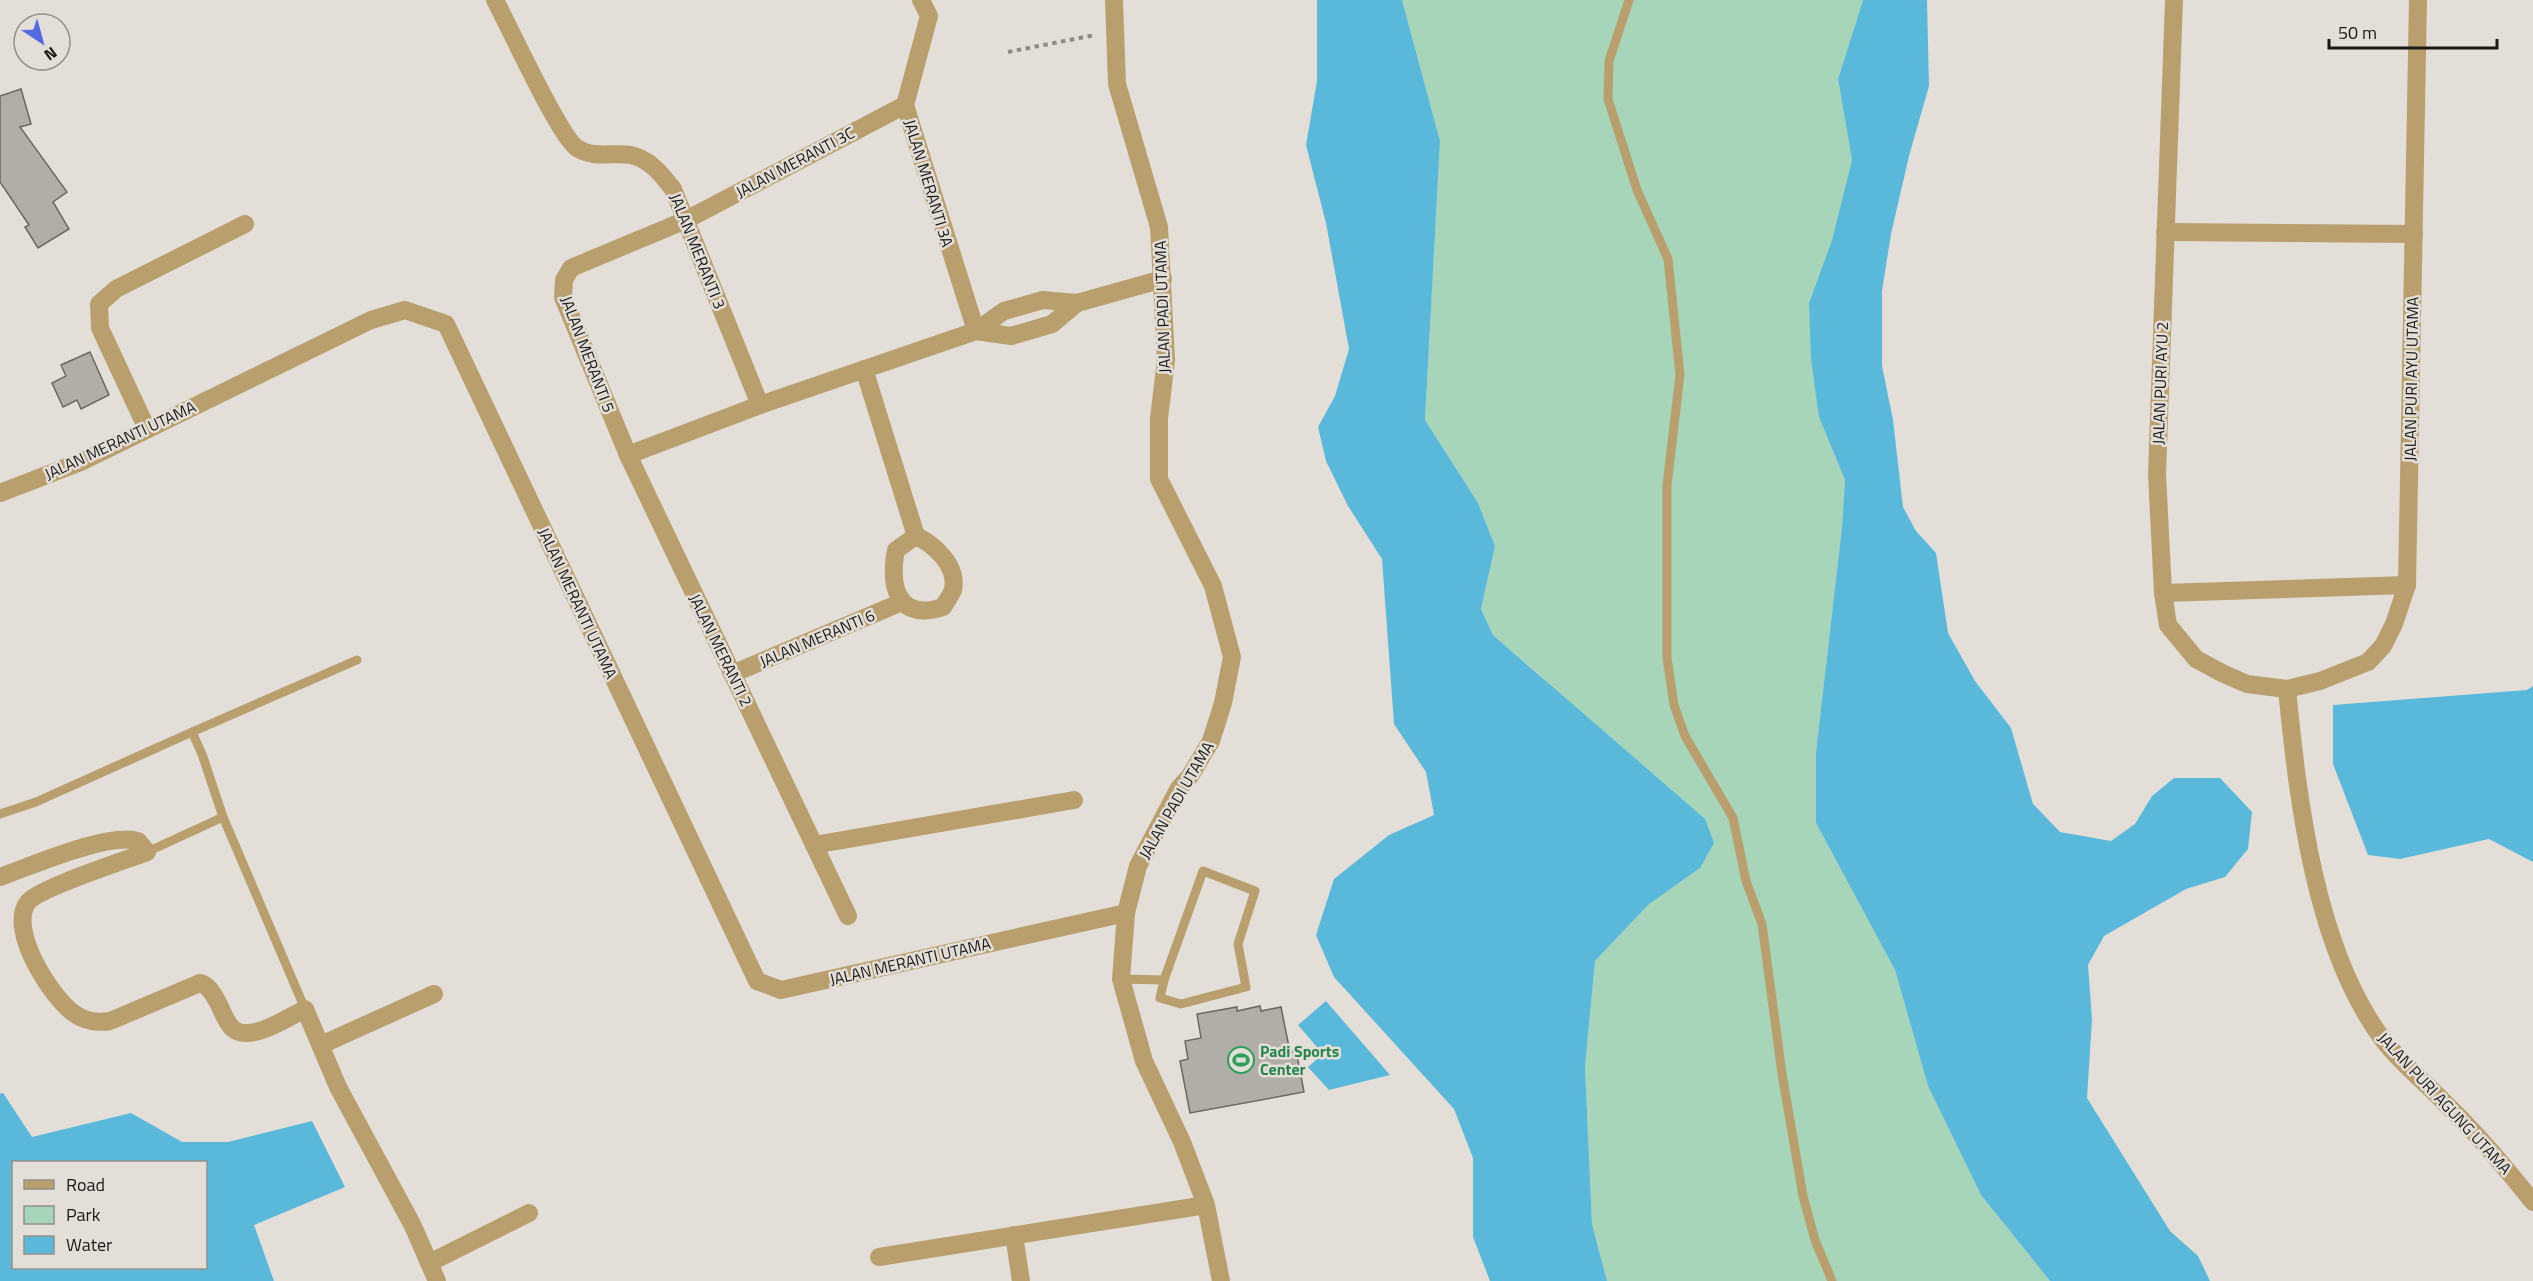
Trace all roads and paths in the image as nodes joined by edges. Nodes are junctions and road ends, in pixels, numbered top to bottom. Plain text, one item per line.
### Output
1 (495, 0) edge
2 (921, 0) edge
3 (1114, 0) edge
4 (1629, 0) edge
5 (2174, 0) edge
6 (2418, 0) edge
7 (1114, 31) junction
8 (1008, 52) dead end
9 (905, 105) junction
10 (686, 220) junction
11 (245, 224) dead end
12 (2165, 232) junction
13 (2414, 234) junction
14 (1163, 279) junction
15 (1077, 303) junction
16 (976, 331) junction
17 (864, 369) junction
18 (760, 405) junction
19 (147, 429) junction
20 (628, 455) junction
21 (0, 493) edge
22 (916, 536) junction
23 (2407, 585) junction
24 (2163, 593) junction
25 (902, 602) junction
26 (357, 660) dead end
27 (732, 674) junction
28 (2287, 689) junction
29 (192, 732) junction
30 (1074, 800) dead end
31 (0, 814) edge
32 (224, 817) junction
33 (814, 845) junction
34 (147, 852) junction
35 (0, 877) edge
36 (1126, 913) junction
37 (848, 916) dead end
38 (1121, 979) junction
39 (1164, 980) junction
40 (434, 994) dead end
41 (305, 1008) junction
42 (321, 1045) junction
43 (2533, 1202) edge
44 (1206, 1205) junction
45 (529, 1213) dead end
46 (1014, 1235) junction
47 (879, 1257) dead end
48 (429, 1263) junction
49 (437, 1281) edge
50 (1021, 1281) edge
51 (1221, 1281) edge
52 (1832, 1281) edge

1 - 10 street, JALAN MERANTI 3
2 - 9 street, JALAN MERANTI 3A
3 - 7 street, JALAN PADI UTAMA
4 - 52 lane
5 - 12 street, JALAN PURI AYU 2
6 - 13 street, JALAN PURI AYU UTAMA
7 - 8 path
7 - 14 street, JALAN PADI UTAMA
9 - 10 street, JALAN MERANTI 3C
9 - 16 street, JALAN MERANTI 3A
10 - 18 street, JALAN MERANTI 3
10 - 20 street, JALAN MERANTI 5
11 - 19 street
12 - 13 street
12 - 24 street, JALAN PURI AYU 2
13 - 23 street, JALAN PURI AYU UTAMA
14 - 15 street
14 - 36 street, JALAN PADI UTAMA
15 - 16 street
15 - 16 street
16 - 17 street
17 - 18 street
17 - 22 street
18 - 20 street
19 - 21 street, JALAN MERANTI UTAMA
19 - 36 street, JALAN MERANTI UTAMA
20 - 27 street, JALAN MERANTI 2
22 - 25 street
22 - 25 street
23 - 24 street
23 - 28 street, JALAN PURI AYU UTAMA
24 - 28 street, JALAN PURI AYU 2
25 - 27 street, JALAN MERANTI 6
26 - 29 lane
27 - 33 street, JALAN MERANTI 2
28 - 43 street, JALAN PURI AGUNG UTAMA
29 - 31 lane
29 - 32 lane
30 - 33 street
32 - 34 lane
32 - 41 lane
33 - 37 street, JALAN MERANTI 2
34 - 35 street
34 - 41 street
36 - 38 street, JALAN PADI UTAMA
38 - 39 lane
38 - 44 street, JALAN PADI UTAMA
39 - 39 lane
40 - 42 street
41 - 42 street
42 - 48 street
44 - 46 street
44 - 51 street, JALAN PADI UTAMA
45 - 48 street
46 - 47 street
46 - 50 street
48 - 49 street

